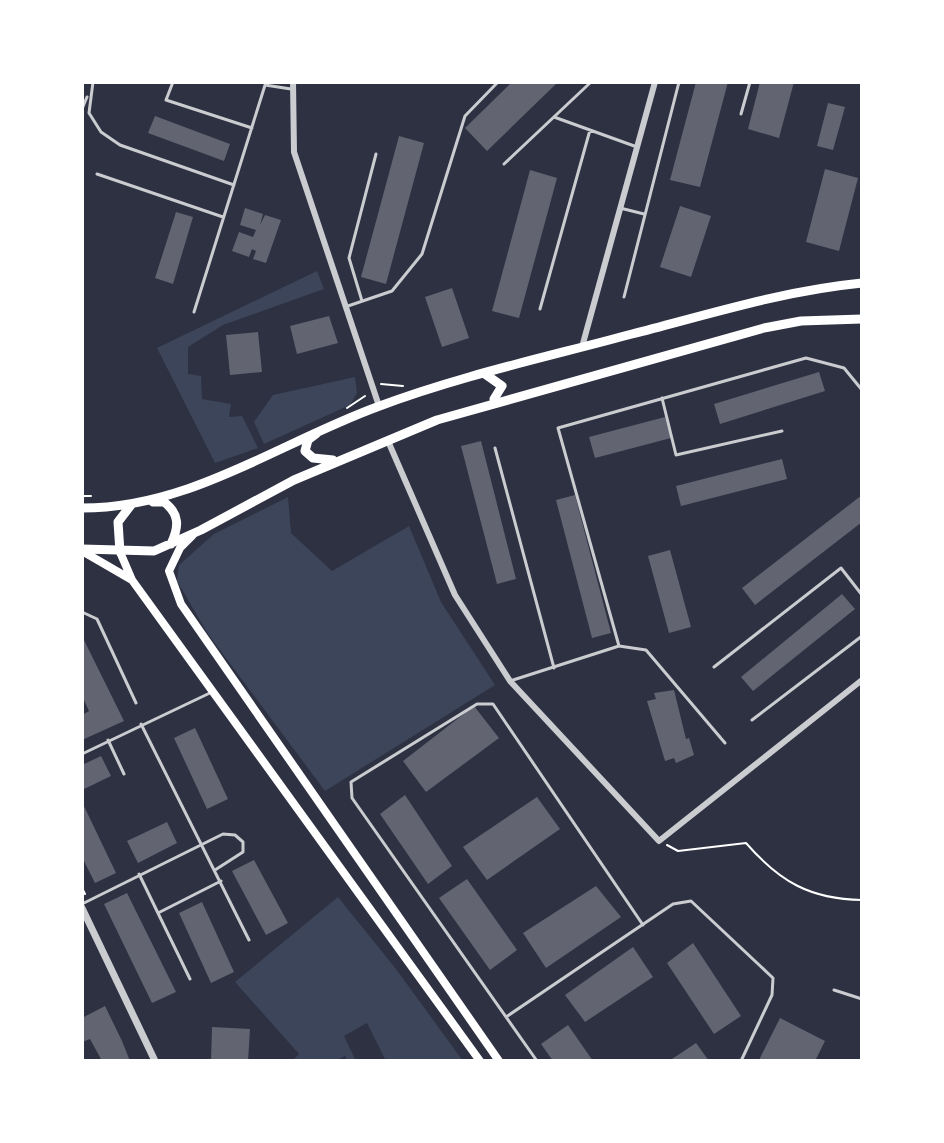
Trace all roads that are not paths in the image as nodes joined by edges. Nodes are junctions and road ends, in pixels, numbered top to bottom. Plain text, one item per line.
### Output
1 (93, 82) edge
2 (173, 82) edge
3 (498, 82) edge
4 (591, 82) edge
5 (655, 82) edge
6 (679, 82) edge
7 (750, 82) edge
8 (266, 84) edge
9 (292, 86) edge
10 (88, 94) junction
11 (82, 109) edge
12 (741, 114) dead end
13 (554, 117) junction
14 (252, 128) junction
15 (590, 130) junction
16 (637, 147) junction
17 (376, 154) dead end
18 (504, 164) dead end
19 (97, 174) dead end
20 (234, 185) junction
21 (620, 208) junction
22 (644, 214) junction
23 (223, 217) junction
24 (862, 283) edge
25 (624, 297) dead end
26 (362, 301) junction
27 (344, 307) junction
28 (540, 309) dead end
29 (194, 312) dead end
30 (862, 319) edge
31 (582, 347) junction
32 (485, 374) junction
33 (862, 390) edge
34 (662, 398) junction
35 (492, 402) junction
36 (379, 406) junction
37 (325, 427) junction
38 (782, 431) dead end
39 (387, 438) junction
40 (495, 448) dead end
41 (340, 460) junction
42 (143, 501) junction
43 (82, 508) edge
44 (201, 530) junction
45 (171, 544) junction
46 (82, 550) edge
47 (120, 552) junction
48 (169, 571) junction
49 (132, 580) junction
50 (862, 595) edge
51 (82, 612) edge
52 (862, 636) edge
53 (619, 646) junction
54 (714, 667) dead end
55 (554, 668) junction
56 (862, 680) edge
57 (510, 681) junction
58 (212, 692) junction
59 (136, 703) dead end
60 (752, 720) dead end
61 (141, 724) junction
62 (108, 740) junction
63 (725, 743) dead end
64 (82, 754) edge
65 (124, 774) dead end
66 (203, 844) junction
67 (215, 870) junction
68 (139, 874) junction
69 (221, 881) junction
70 (82, 906) edge
71 (158, 913) junction
72 (643, 925) junction
73 (249, 940) dead end
74 (190, 979) dead end
75 (834, 990) dead end
76 (862, 999) edge
77 (506, 1017) junction
78 (155, 1061) edge
79 (480, 1061) edge
80 (499, 1061) edge
81 (537, 1061) edge
82 (741, 1061) edge

1 - 10 lane
2 - 14 lane
3 - 26 lane
4 - 13 lane
5 - 16 street
6 - 22 lane
7 - 12 lane
8 - 9 lane
8 - 14 lane
9 - 27 street
10 - 11 lane
10 - 20 lane
13 - 15 lane
13 - 18 lane
14 - 20 lane
15 - 16 lane
15 - 28 lane
16 - 21 street
17 - 26 lane
19 - 23 lane
20 - 23 lane
21 - 22 lane
21 - 31 street
22 - 25 lane
23 - 29 lane
24 - 31 main road
26 - 27 lane
27 - 36 street
30 - 35 main road
31 - 32 main road
32 - 35 main road
32 - 36 main road
33 - 34 lane
34 - 38 lane
34 - 53 lane
35 - 39 main road
36 - 37 main road
37 - 41 main road
37 - 42 main road
39 - 41 main road
39 - 57 street
40 - 55 lane
41 - 44 main road
42 - 43 main road
42 - 45 main road
42 - 47 main road
44 - 45 main road
44 - 48 main road
45 - 47 main road
45 - 48 main road
46 - 47 main road
46 - 49 main road
47 - 49 main road
48 - 80 main road
49 - 58 main road
50 - 54 lane
51 - 59 lane
52 - 60 lane
53 - 55 lane
53 - 63 lane
55 - 57 lane
56 - 57 street
58 - 61 lane
58 - 79 main road
61 - 62 lane
61 - 66 lane
62 - 64 lane
62 - 65 lane
66 - 67 lane
66 - 67 lane
66 - 68 lane
67 - 69 lane
68 - 70 lane
68 - 71 lane
69 - 71 lane
69 - 73 lane
70 - 78 street
71 - 74 lane
72 - 77 lane
72 - 77 lane
72 - 82 lane
75 - 76 lane
77 - 81 lane

